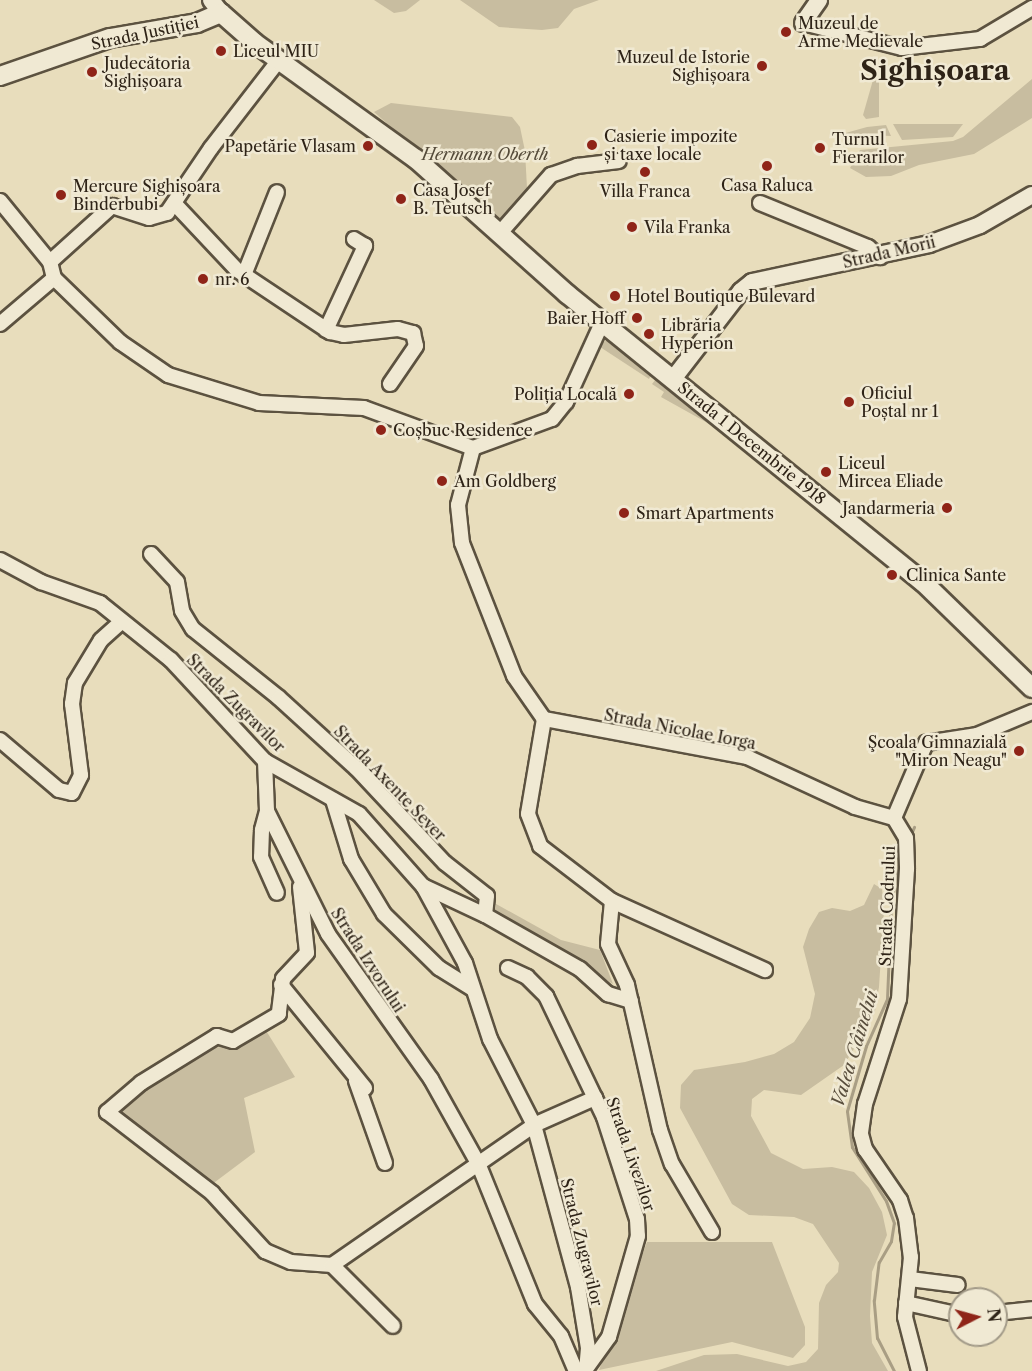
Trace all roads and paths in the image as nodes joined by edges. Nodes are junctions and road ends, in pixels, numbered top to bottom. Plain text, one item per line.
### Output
1 (819, 0) edge
2 (216, 7) edge
3 (1030, 10) edge
4 (803, 23) joint
5 (279, 60) junction
6 (0, 76) edge
7 (620, 161) dead end
8 (277, 192) dead end
9 (1032, 195) edge
10 (0, 201) edge
11 (760, 202) dead end
12 (174, 203) junction
13 (504, 229) junction
14 (354, 239) dead end
15 (880, 257) junction
16 (50, 262) junction
17 (244, 275) junction
18 (54, 278) junction
19 (602, 323) junction
20 (0, 324) edge
21 (326, 330) junction
22 (673, 379) junction
23 (390, 384) dead end
24 (473, 448) junction
25 (151, 554) dead end
26 (0, 560) edge
27 (122, 622) junction
28 (1032, 688) edge
29 (1032, 712) edge
30 (544, 719) junction
31 (0, 740) edge
32 (265, 761) junction
33 (333, 800) junction
34 (267, 811) junction
35 (894, 818) junction
36 (298, 873) junction
37 (423, 886) junction
38 (277, 893) dead end
39 (612, 900) junction
40 (485, 915) junction
41 (508, 968) dead end
42 (765, 970) dead end
43 (281, 984) junction
44 (472, 989) junction
45 (631, 1001) junction
46 (354, 1074) junction
47 (365, 1088) dead end
48 (595, 1098) junction
49 (534, 1125) junction
50 (386, 1163) dead end
51 (478, 1163) junction
52 (712, 1232) dead end
53 (332, 1265) junction
54 (910, 1279) junction
55 (958, 1286) dead end
56 (906, 1304) junction
57 (1032, 1309) edge
58 (1008, 1312) edge
59 (948, 1313) edge
60 (393, 1326) dead end
61 (582, 1370) edge
62 (919, 1371) edge

1 - 4 street
2 - 5 main road, Strada 1 Decembrie 1918
2 - 6 main road, Strada Justiției
3 - 4 street
5 - 12 street
5 - 13 main road, Strada 1 Decembrie 1918
7 - 13 street
8 - 17 street
9 - 15 street, Strada Morii
10 - 16 street
11 - 15 street
12 - 16 street
12 - 17 street
13 - 19 main road, Strada 1 Decembrie 1918
14 - 21 street
15 - 22 street, Strada Morii
16 - 18 street
17 - 21 street
18 - 20 street
18 - 24 street
19 - 22 main road, Strada 1 Decembrie 1918
19 - 24 street
21 - 23 street
22 - 28 main road, Strada 1 Decembrie 1918
24 - 30 street
25 - 40 street, Strada Axente Sever
26 - 27 street, Strada Zugravilor
27 - 31 street
27 - 32 street, Strada Zugravilor
29 - 35 street
30 - 35 street, Strada Nicolae Iorga
30 - 39 street
32 - 33 street, Strada Zugravilor
32 - 34 street, Strada Izvorului
33 - 37 street, Strada Zugravilor
33 - 44 street
34 - 36 street, Strada Izvorului
34 - 38 street
35 - 54 street, Strada Codrului
36 - 43 street
36 - 51 street, Strada Izvorului
37 - 40 street, Strada Zugravilor
37 - 44 street, Strada Zugravilor
39 - 42 street
39 - 45 street
40 - 45 street
41 - 48 street, Strada Livezilor
43 - 46 street
43 - 53 street
44 - 49 street, Strada Zugravilor
45 - 52 street
46 - 47 street
46 - 50 street
48 - 49 street
48 - 61 street, Strada Livezilor
49 - 51 street
49 - 61 street, Strada Zugravilor
51 - 53 street
51 - 61 street, Strada Izvorului
53 - 60 street
54 - 55 street
54 - 56 street, Strada Codrului
56 - 59 street
56 - 62 street, Strada Codrului
57 - 58 street

